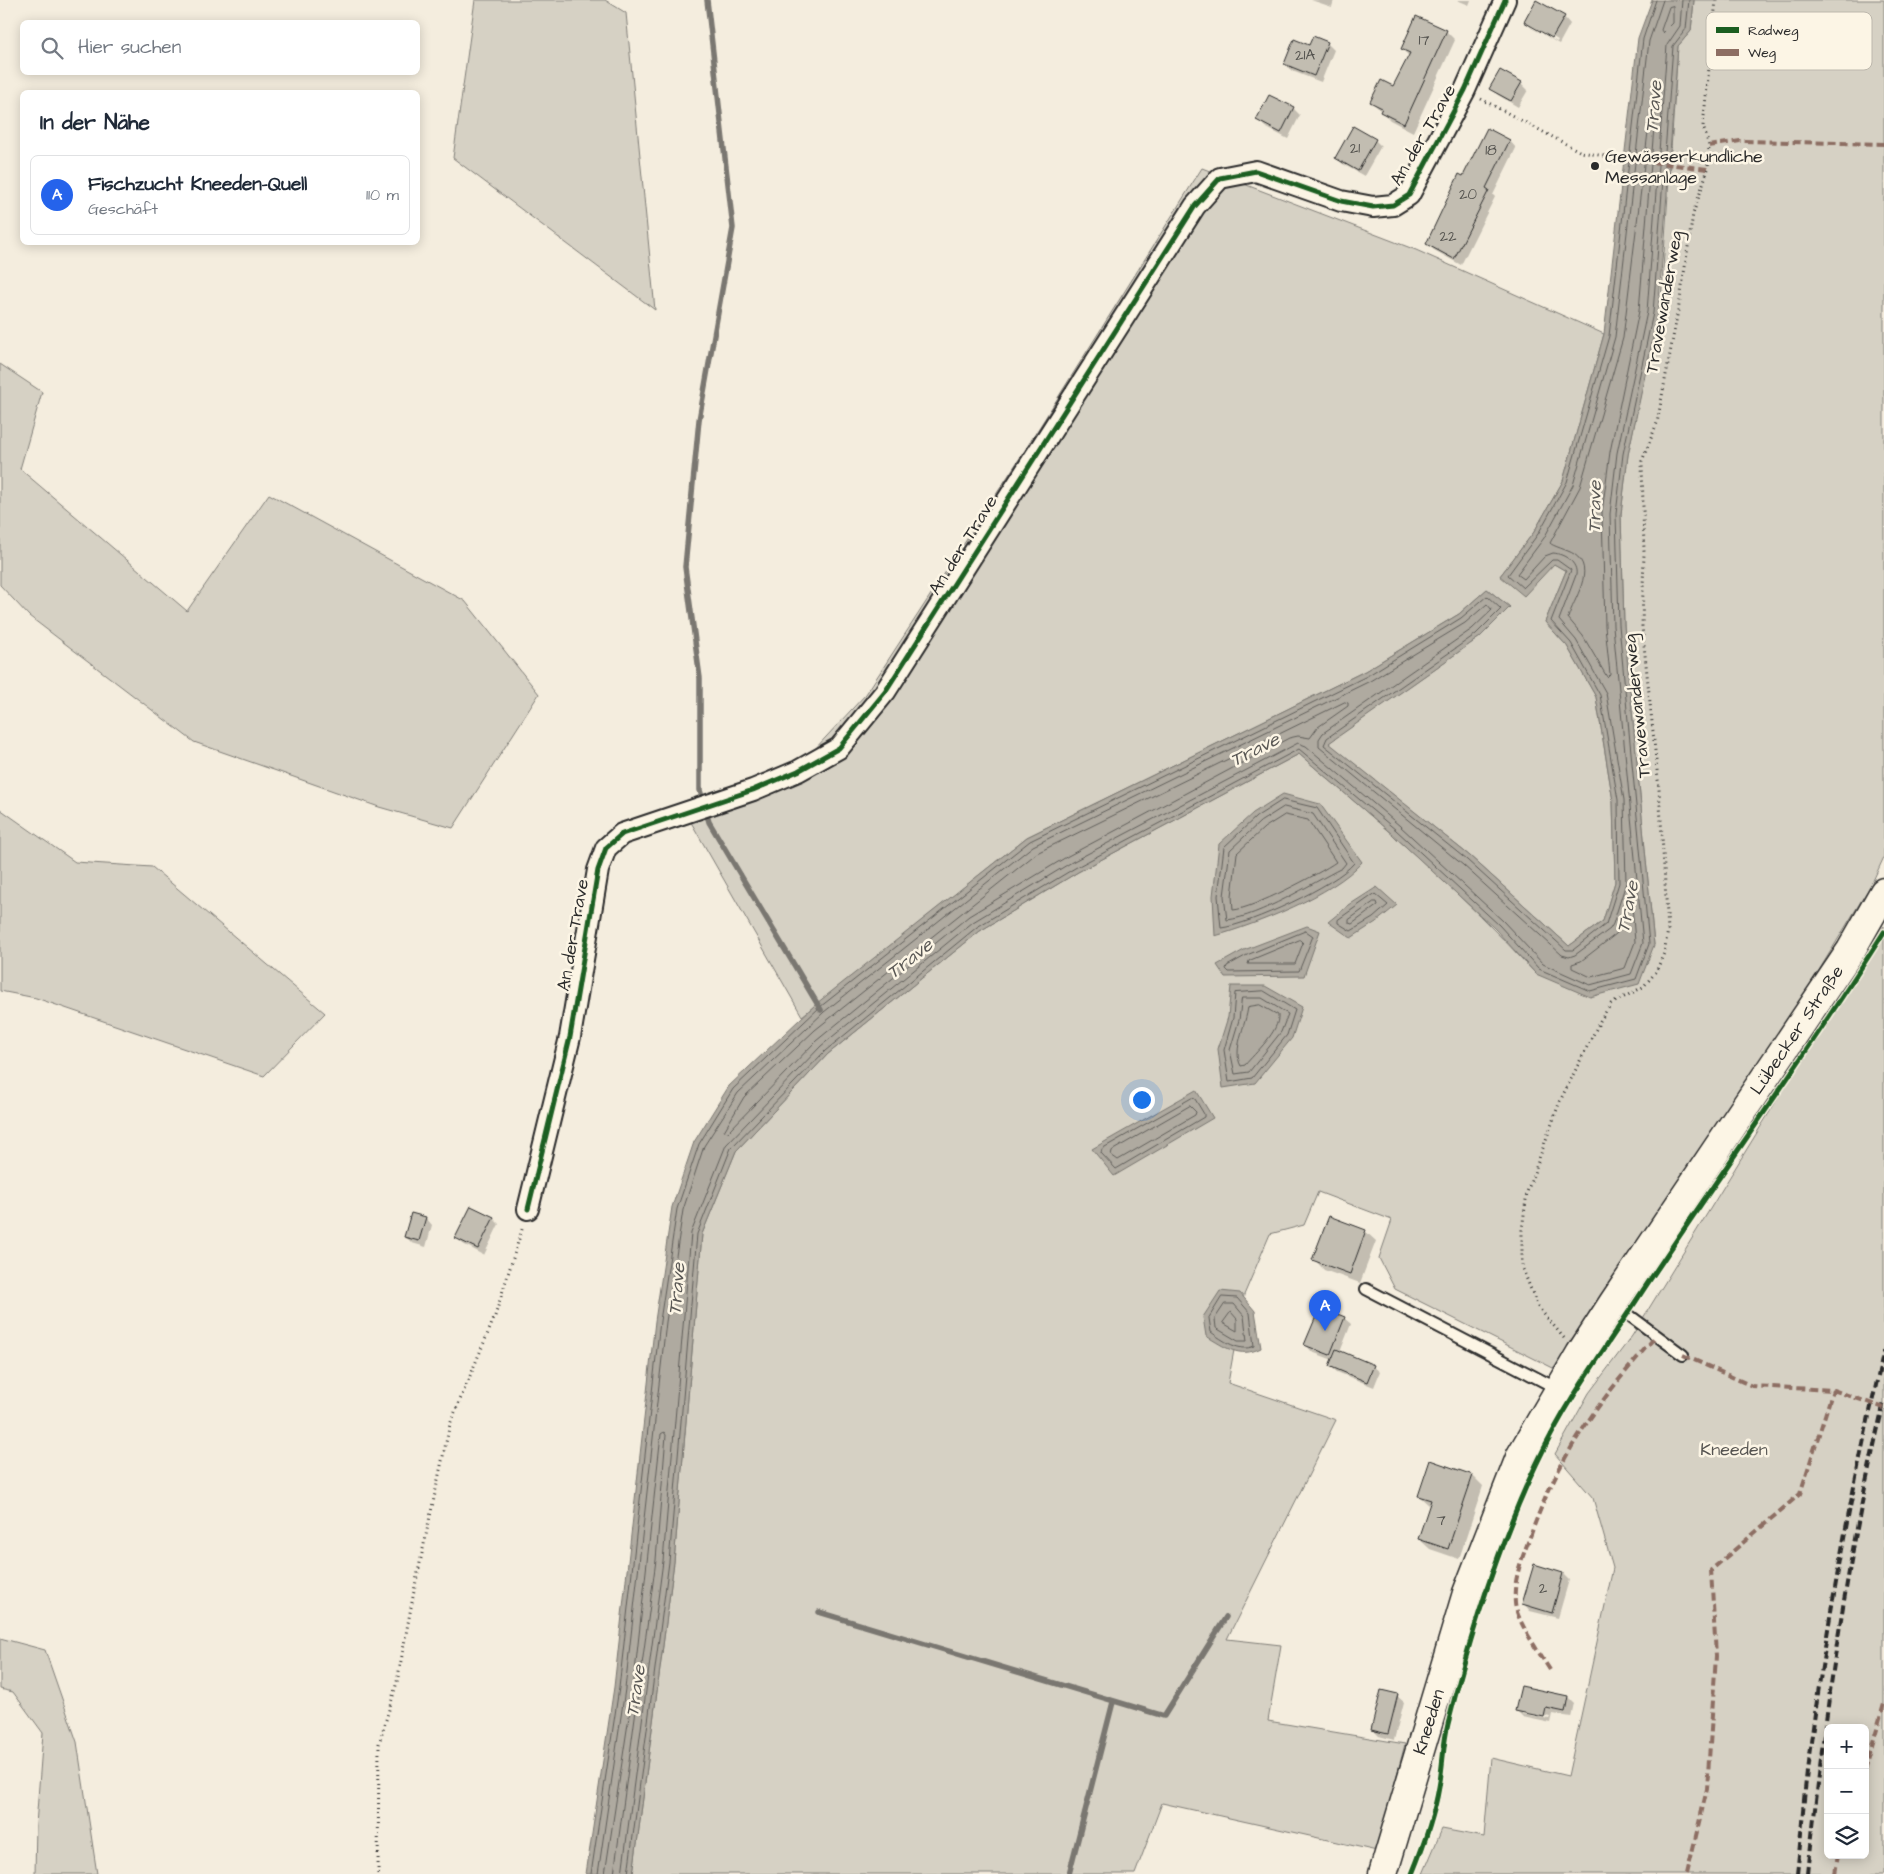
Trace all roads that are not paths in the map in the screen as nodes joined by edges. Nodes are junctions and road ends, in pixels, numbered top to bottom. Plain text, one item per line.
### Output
1 (1505, 0) edge
2 (1884, 892) edge
3 (528, 1209) road end
4 (1366, 1289) dead end
5 (1613, 1303) junction
6 (1683, 1355) dead end
7 (1559, 1389) junction
8 (1383, 1874) edge

1 - 3 street, An der Trave
2 - 5 main road, Lübecker Straße
4 - 7 lane
5 - 6 lane
5 - 7 main road, Kneeden
7 - 8 main road, Kneeden

